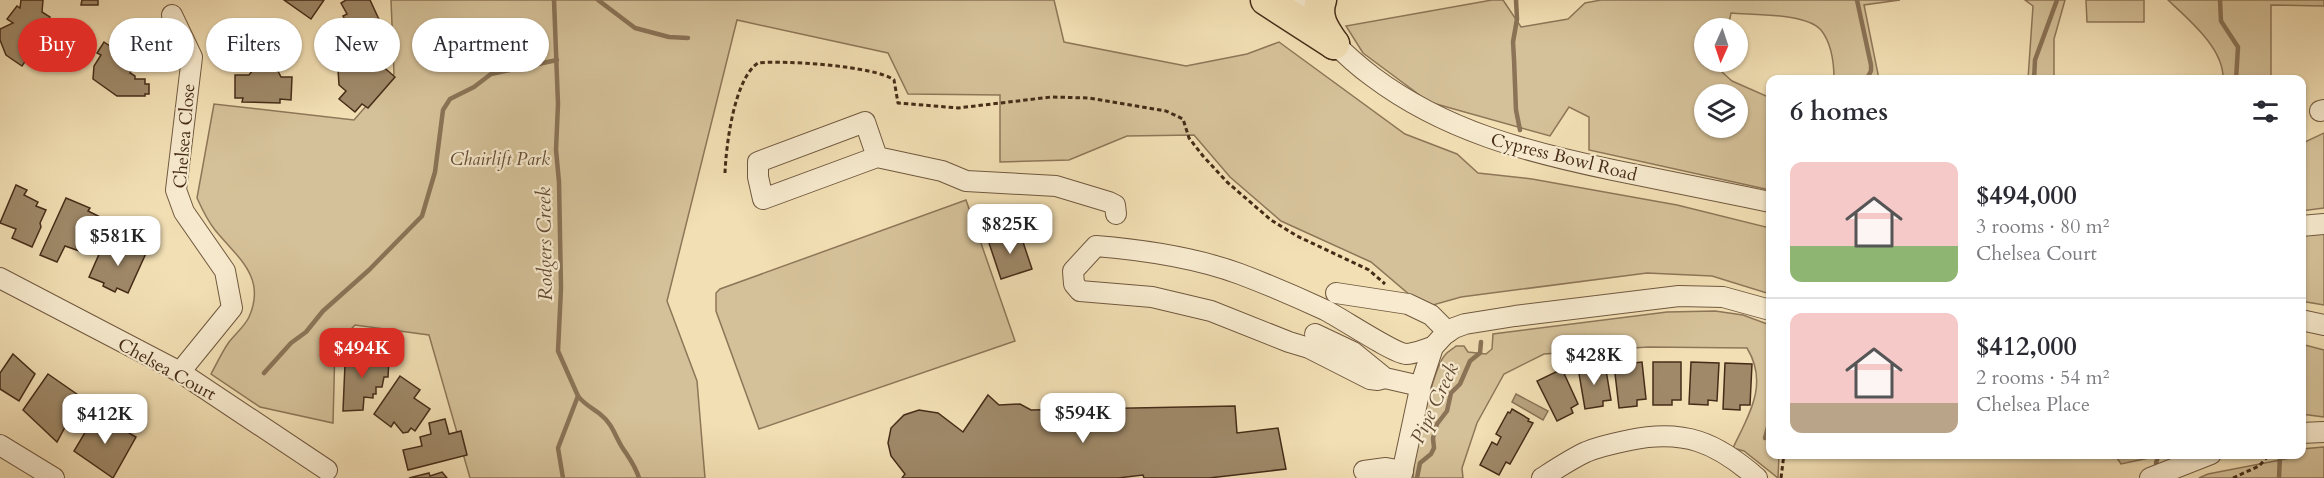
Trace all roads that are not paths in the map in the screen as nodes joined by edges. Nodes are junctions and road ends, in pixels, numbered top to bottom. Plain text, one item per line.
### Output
1 (1266, 0) edge
2 (1296, 0) edge
3 (1321, 0) edge
4 (172, 15) dead end
5 (1334, 44) junction
6 (877, 157) junction
7 (1766, 201) edge
8 (1116, 214) dead end
9 (2324, 224) edge
10 (2306, 226) edge
11 (0, 279) edge
12 (1336, 292) dead end
13 (1766, 309) edge
14 (2306, 321) edge
15 (2324, 325) edge
16 (1448, 332) junction
17 (1433, 347) junction
18 (1394, 350) junction
19 (180, 372) junction
20 (1385, 378) junction
21 (1420, 386) junction
22 (2324, 432) edge
23 (2306, 434) edge
24 (0, 445) edge
25 (2198, 459) edge
26 (327, 470) dead end
27 (1364, 471) dead end
28 (1402, 475) edge
29 (54, 478) edge
30 (1542, 478) edge
31 (1757, 478) edge
32 (2150, 478) edge

1 - 5 highway
2 - 5 street, Cypress Bowl Road
3 - 5 highway
4 - 19 street, Chelsea Close
5 - 7 street, Cypress Bowl Road
6 - 6 street
6 - 8 street
9 - 10 street
11 - 19 street, Chelsea Court
12 - 16 street
13 - 16 street
14 - 15 street
16 - 17 street
17 - 18 street
17 - 21 street
18 - 20 street
18 - 20 street
19 - 26 street, Chelsea Court
20 - 21 street
21 - 28 street
22 - 23 street
24 - 29 street
25 - 32 street
27 - 28 street
30 - 31 street

